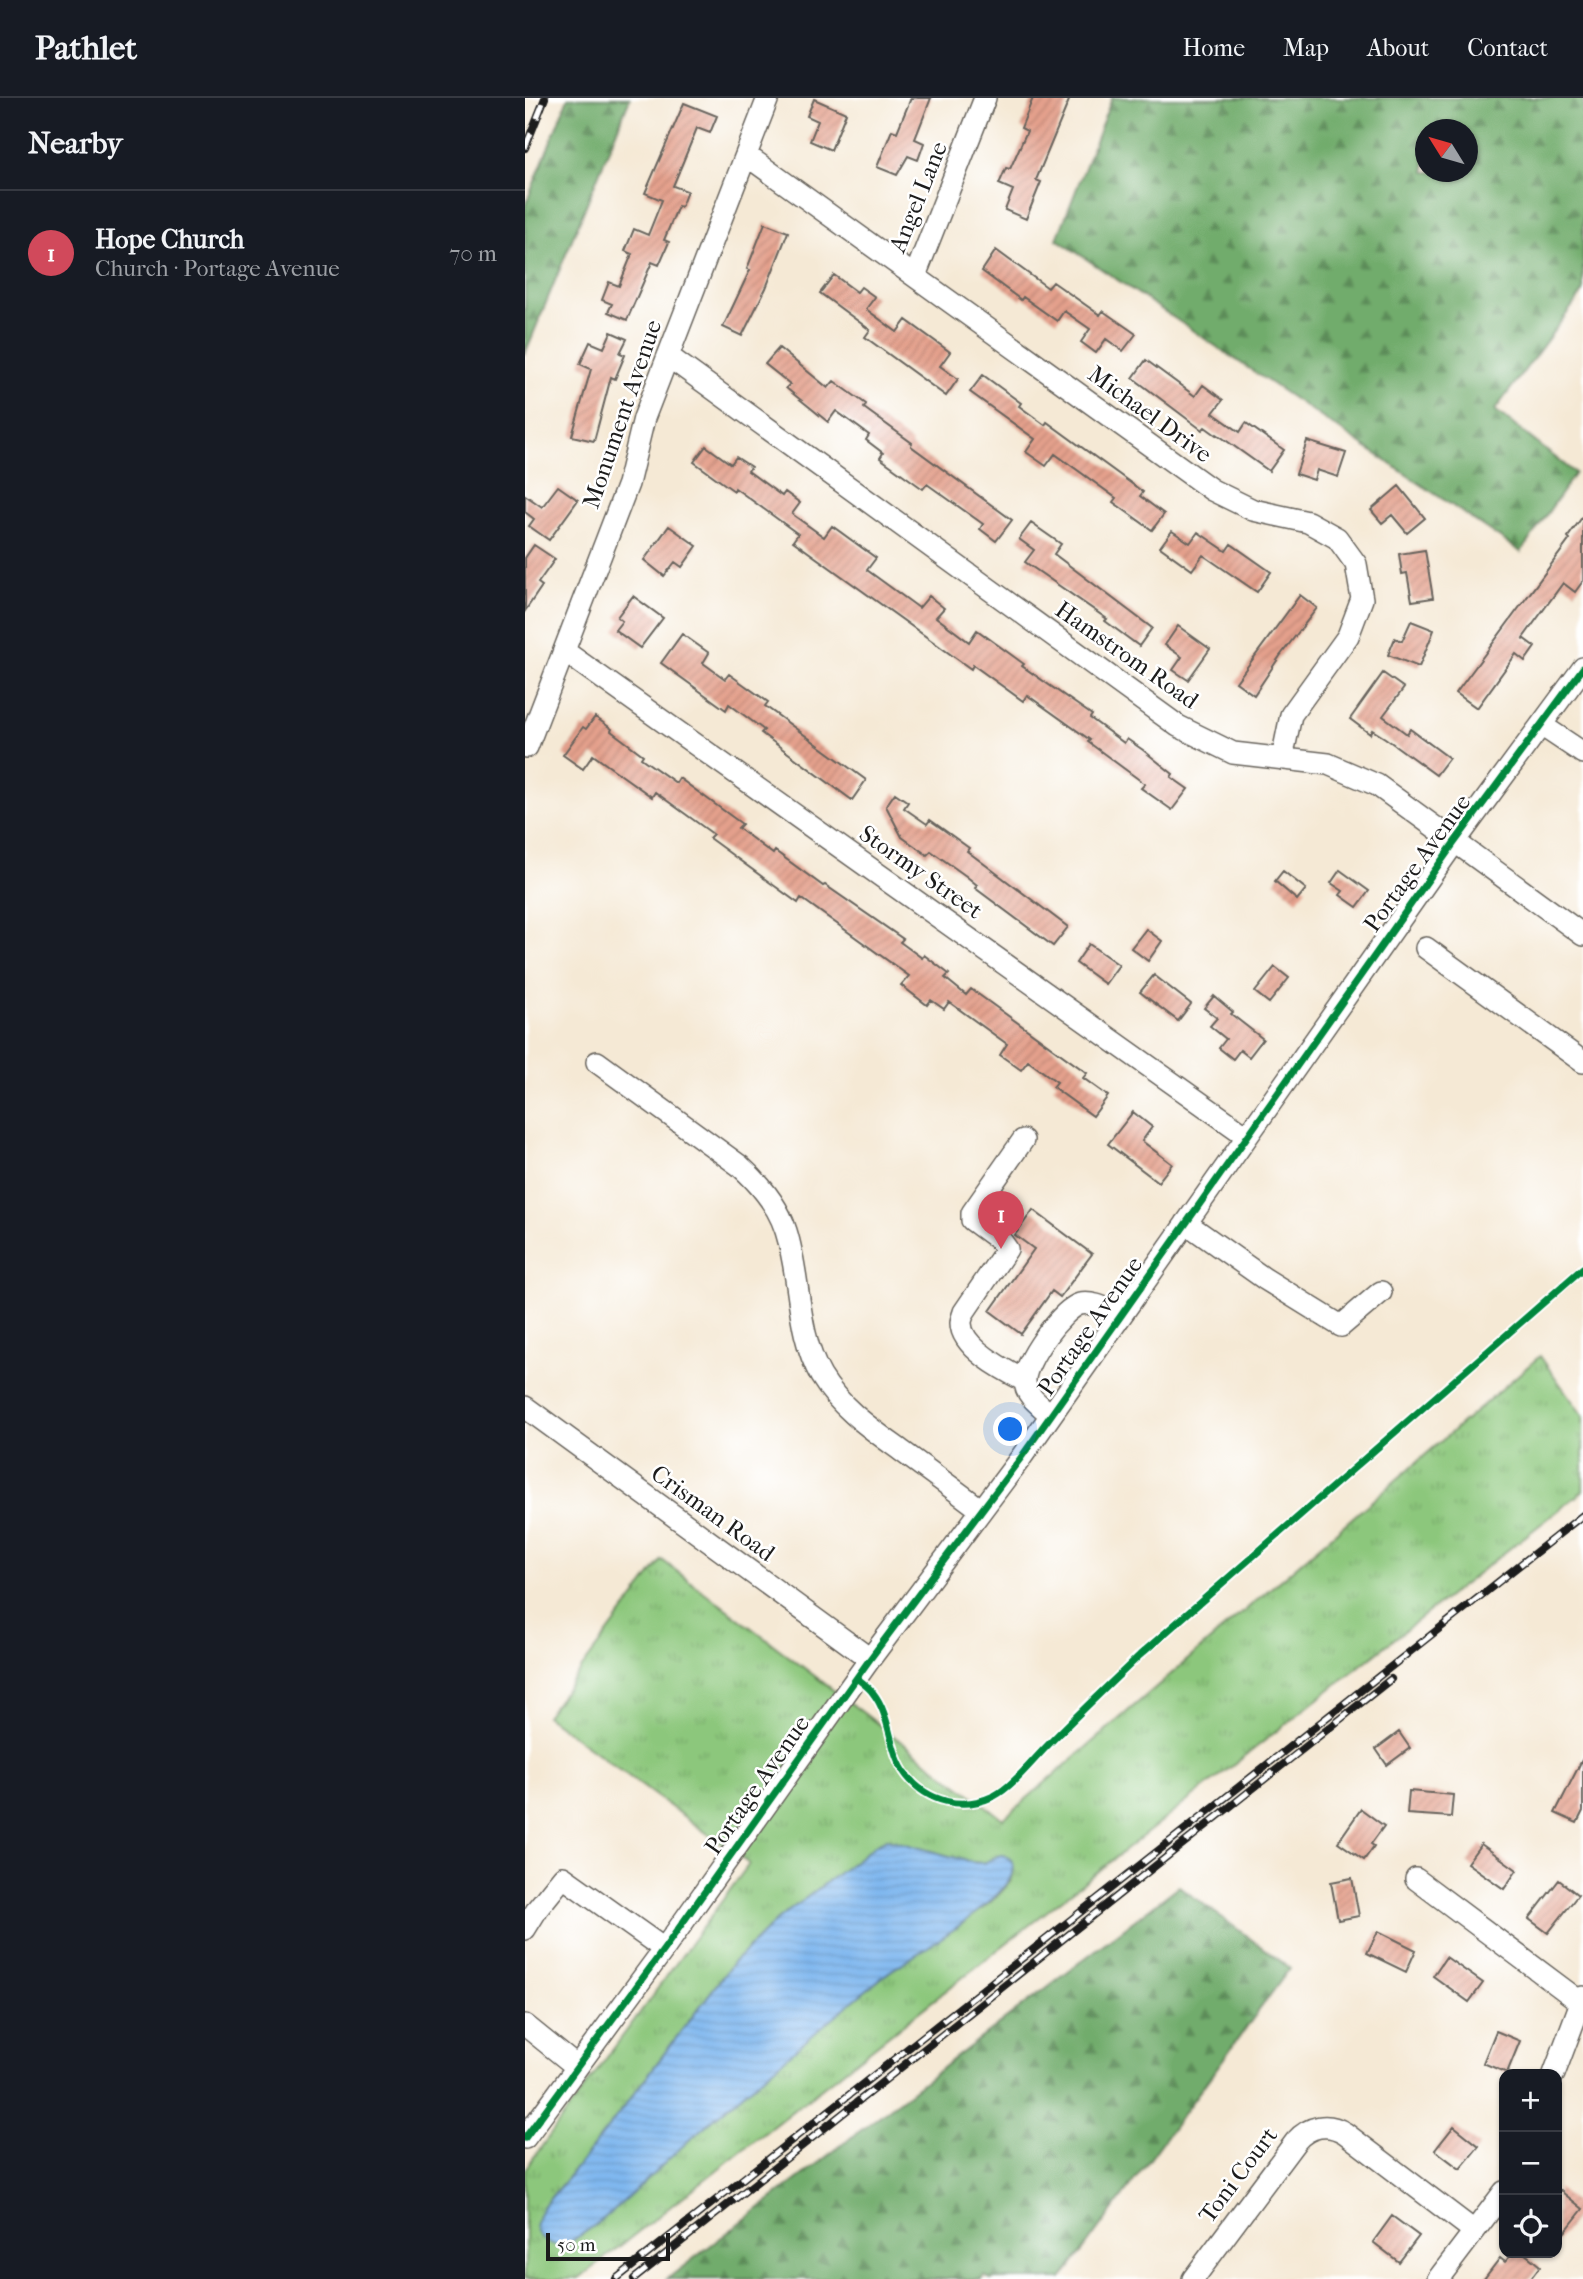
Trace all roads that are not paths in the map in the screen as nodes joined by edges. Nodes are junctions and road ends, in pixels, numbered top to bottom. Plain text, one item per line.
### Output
1 (768, 98) edge
2 (985, 98) edge
3 (746, 155) junction
4 (915, 276) junction
5 (668, 356) junction
6 (564, 650) junction
7 (1583, 668) edge
8 (1541, 725) junction
9 (527, 747) dead end
10 (1583, 754) edge
11 (1282, 759) junction
12 (1454, 843) junction
13 (1583, 935) edge
14 (1426, 948) dead end
15 (597, 1062) dead end
16 (1583, 1062) edge
17 (1247, 1136) junction
18 (1023, 1140) dead end
19 (1186, 1223) junction
20 (1381, 1292) dead end
21 (1121, 1315) junction
22 (1025, 1381) junction
23 (525, 1407) edge
24 (1051, 1415) junction
25 (981, 1509) junction
26 (870, 1659) junction
27 (1416, 1879) dead end
28 (525, 1929) edge
29 (664, 1949) junction
30 (1582, 2001) edge
31 (525, 2025) edge
32 (577, 2067) junction
33 (1556, 2069) edge
34 (525, 2138) edge
35 (1502, 2195) edge
36 (1474, 2231) junction
37 (1192, 2279) edge
38 (1438, 2279) edge

1 - 3 street, Monument Avenue
2 - 4 street, Angel Lane
3 - 4 street, Michael Drive
3 - 5 street, Monument Avenue
4 - 11 street, Michael Drive
5 - 6 street, Monument Avenue
5 - 11 street, Hamstrom Road
6 - 9 street, Monument Avenue
6 - 17 street, Stormy Street
7 - 8 street, Portage Avenue
8 - 10 street
8 - 12 street, Portage Avenue
11 - 12 street, Hamstrom Road
12 - 13 street, Hamstrom Road
12 - 17 street, Portage Avenue
14 - 16 street
15 - 25 street
17 - 19 street, Portage Avenue
18 - 22 street
19 - 20 street
19 - 21 street, Portage Avenue
21 - 22 street
21 - 24 street, Portage Avenue
22 - 24 street
23 - 26 street, Crisman Road
24 - 25 street, Portage Avenue
25 - 26 street, Portage Avenue
26 - 29 street, Portage Avenue
27 - 30 street
28 - 29 street
29 - 32 street, Portage Avenue
30 - 33 street
31 - 32 street
32 - 34 street, Portage Avenue
35 - 36 street
36 - 37 street, Toni Court
36 - 38 street

